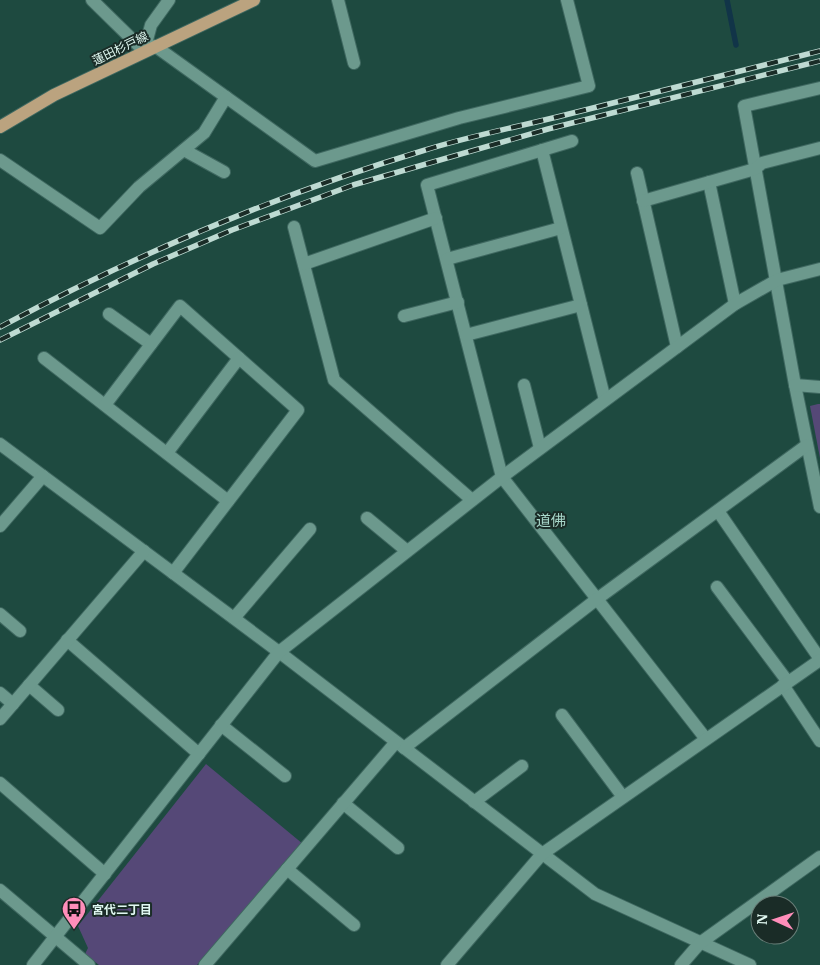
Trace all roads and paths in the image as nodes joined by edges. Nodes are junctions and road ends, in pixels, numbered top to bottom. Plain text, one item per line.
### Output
1 (92, 0) edge
2 (169, 0) edge
3 (254, 0) edge
4 (338, 0) edge
5 (567, 0) edge
6 (150, 49) junction
7 (354, 63) dead end
8 (820, 88) edge
9 (226, 97) junction
10 (0, 127) edge
11 (572, 141) dead end
12 (820, 148) edge
13 (184, 150) junction
14 (542, 150) junction
15 (0, 160) edge
16 (756, 169) junction
17 (224, 172) dead end
18 (637, 173) dead end
19 (709, 182) junction
20 (643, 201) junction
21 (436, 218) junction
22 (294, 226) dead end
23 (562, 228) junction
24 (447, 259) junction
25 (304, 264) junction
26 (820, 269) edge
27 (777, 280) junction
28 (458, 302) junction
29 (735, 304) junction
30 (581, 305) junction
31 (109, 314) dead end
32 (404, 316) dead end
33 (466, 335) junction
34 (151, 344) junction
35 (677, 347) junction
36 (44, 358) dead end
37 (239, 358) junction
38 (524, 385) dead end
39 (795, 385) junction
40 (820, 387) edge
41 (605, 400) junction
42 (105, 405) junction
43 (0, 444) edge
44 (807, 445) junction
45 (540, 448) junction
46 (167, 453) junction
47 (43, 476) junction
48 (502, 477) junction
49 (228, 500) junction
50 (472, 500) junction
51 (820, 507) edge
52 (718, 511) junction
53 (367, 518) dead end
54 (0, 526) edge
55 (310, 529) dead end
56 (144, 551) junction
57 (407, 551) junction
58 (173, 573) junction
59 (717, 587) dead end
60 (597, 599) junction
61 (0, 614) edge
62 (234, 618) junction
63 (20, 631) dead end
64 (67, 640) junction
65 (279, 652) junction
66 (820, 660) edge
67 (786, 684) junction
68 (29, 685) junction
69 (0, 693) edge
70 (13, 704) junction
71 (58, 710) dead end
72 (562, 716) dead end
73 (0, 719) edge
74 (221, 725) junction
75 (706, 739) junction
76 (820, 741) edge
77 (400, 745) junction
78 (199, 754) junction
79 (522, 766) dead end
80 (285, 776) dead end
81 (0, 783) edge
82 (623, 797) junction
83 (474, 802) junction
84 (344, 803) junction
85 (398, 848) dead end
86 (542, 854) junction
87 (820, 857) edge
88 (287, 868) junction
89 (105, 874) junction
90 (0, 890) edge
91 (354, 925) dead end
92 (56, 937) junction
93 (700, 943) junction
94 (33, 965) edge
95 (89, 965) edge
96 (205, 965) edge
97 (447, 965) edge
98 (681, 965) edge
99 (750, 965) edge

1 - 6 street
2 - 6 street
3 - 6 main road, 蓮田杉戸線
4 - 7 street
5 - 9 street
6 - 9 street
6 - 10 main road, 蓮田杉戸線
8 - 16 street
9 - 13 street
11 - 14 street
12 - 16 street
13 - 15 street
13 - 17 street
14 - 21 street
14 - 23 street
16 - 19 street
16 - 27 street
18 - 20 street
19 - 20 street
19 - 29 street
20 - 35 street
21 - 24 street
21 - 25 street
22 - 25 street
23 - 24 street
23 - 30 street
24 - 28 street
25 - 50 street
26 - 27 street
27 - 29 street
27 - 39 street
28 - 32 street
28 - 33 street
29 - 35 street
30 - 33 street
30 - 41 street
31 - 34 street
33 - 48 street
34 - 37 street
34 - 42 street
35 - 41 street
36 - 42 street
37 - 46 street
37 - 49 street
38 - 45 street
39 - 40 street
39 - 44 street
41 - 45 street
42 - 46 street
43 - 47 street
44 - 51 street
44 - 52 street
45 - 48 street
46 - 49 street
47 - 54 street
47 - 56 street
48 - 50 street
48 - 60 street
49 - 58 street
50 - 57 street
52 - 60 street
52 - 66 street
53 - 57 street
55 - 62 street
56 - 58 street
56 - 64 street
57 - 65 street
58 - 62 street
59 - 67 street
60 - 75 street
60 - 77 street
61 - 63 street
62 - 65 street
64 - 68 street
64 - 78 street
65 - 74 street
65 - 77 street
66 - 67 street
67 - 75 street
67 - 76 street
68 - 70 street
68 - 71 street
69 - 70 street
70 - 73 street
72 - 82 street
74 - 78 street
74 - 80 street
75 - 82 street
77 - 83 street
77 - 84 street
78 - 89 street
79 - 83 street
81 - 89 street
82 - 86 street
83 - 86 street
84 - 85 street
84 - 88 street
86 - 93 street
86 - 97 street
87 - 93 street
88 - 91 street
88 - 96 street
89 - 92 street
90 - 92 street
92 - 94 street
92 - 95 street
93 - 98 street
93 - 99 street

